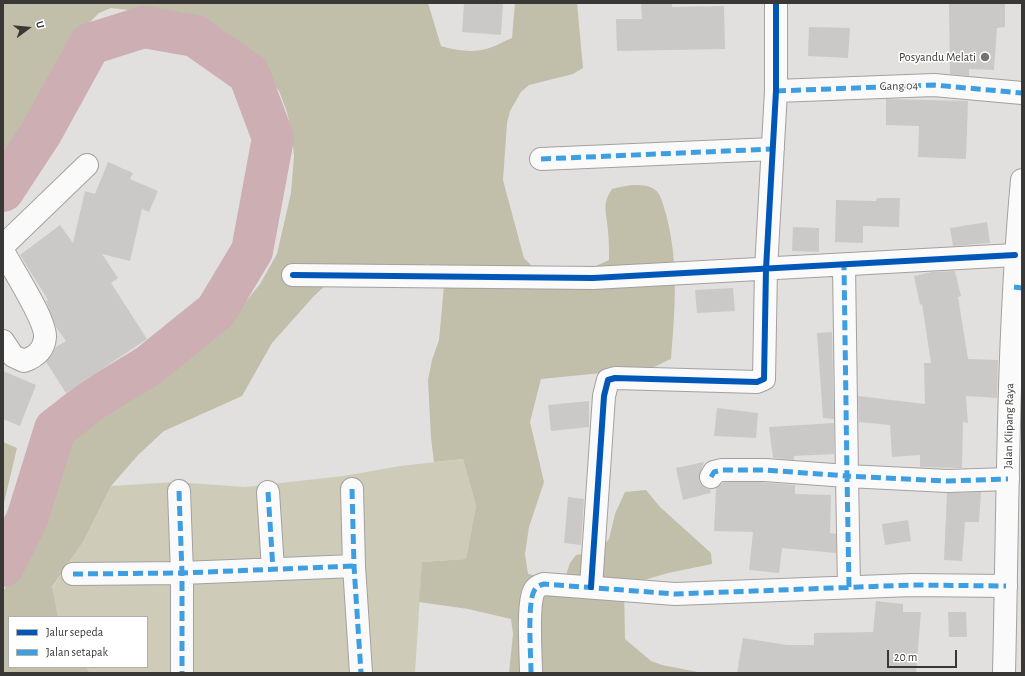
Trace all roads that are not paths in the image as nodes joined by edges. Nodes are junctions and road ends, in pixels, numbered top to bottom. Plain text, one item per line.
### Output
1 (776, 3) edge
2 (776, 91) junction
3 (1022, 93) edge
4 (773, 149) junction
5 (541, 159) dead end
6 (87, 164) dead end
7 (1022, 180) edge
8 (3, 246) edge
9 (3, 252) edge
10 (1015, 255) junction
11 (844, 265) junction
12 (766, 269) junction
13 (293, 275) dead end
14 (1018, 287) edge
15 (4, 346) edge
16 (847, 476) junction
17 (710, 477) dead end
18 (1008, 479) junction
19 (352, 489) dead end
20 (179, 491) dead end
21 (268, 492) dead end
22 (354, 566) junction
23 (273, 569) junction
24 (182, 573) junction
25 (73, 574) dead end
26 (1006, 586) junction
27 (591, 587) junction
28 (849, 587) junction
29 (182, 673) edge
30 (361, 673) edge
31 (532, 673) edge
32 (1004, 673) edge

1 - 2 street
2 - 3 street, Gang 04
2 - 4 street
4 - 5 street
4 - 12 street
6 - 8 street
7 - 10 street, Jalan Klipang Raya
9 - 15 street
10 - 11 street
10 - 14 street, Jalan Klipang Raya
11 - 12 street
11 - 16 street
12 - 13 street
12 - 27 street
14 - 18 street, Jalan Klipang Raya
16 - 17 street
16 - 18 street
16 - 28 street
18 - 26 street, Jalan Klipang Raya
19 - 22 street
20 - 24 street
21 - 23 street
22 - 23 street
22 - 30 street
23 - 24 street
24 - 25 street
24 - 29 street
26 - 28 street
26 - 32 street, Jalan Klipang Raya
27 - 28 street
27 - 31 street

